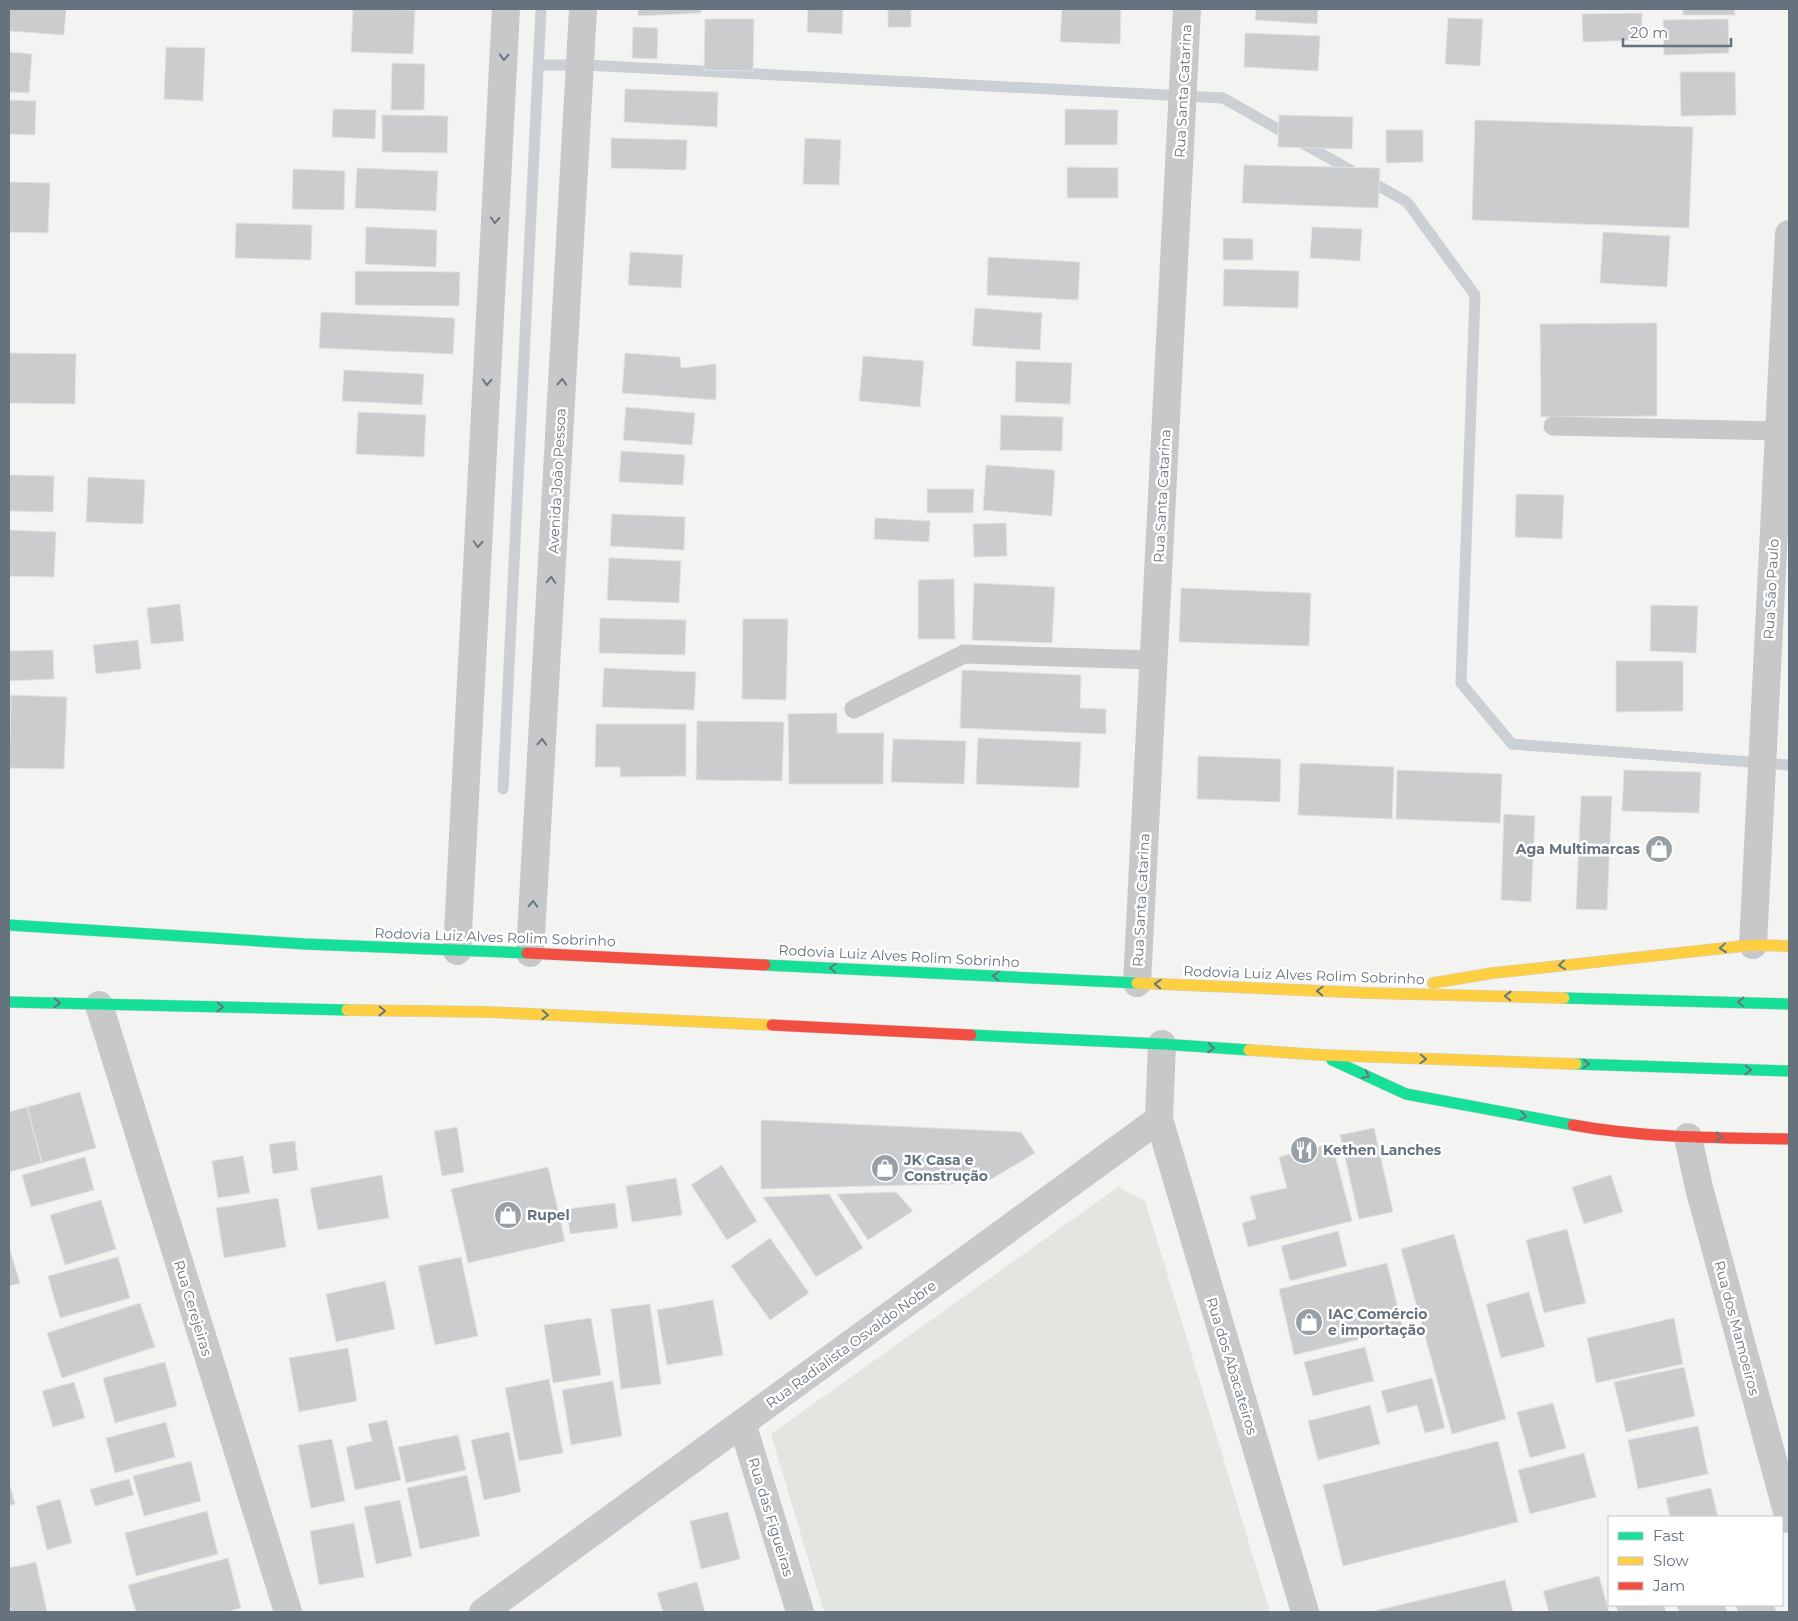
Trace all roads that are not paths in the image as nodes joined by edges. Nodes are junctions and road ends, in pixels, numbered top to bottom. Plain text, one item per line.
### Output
1 (506, 9) edge
2 (583, 9) edge
3 (1187, 9) edge
4 (1789, 234) edge
5 (1553, 426) dead end
6 (1779, 431) junction
7 (1154, 660) junction
8 (854, 709) dead end
9 (9, 925) edge
10 (1754, 945) junction
11 (1789, 946) edge
12 (457, 951) junction
13 (530, 953) junction
14 (1137, 983) junction
15 (1369, 993) junction
16 (9, 1002) edge
17 (99, 1004) junction
18 (1789, 1004) edge
19 (1162, 1044) junction
20 (1322, 1055) junction
21 (1789, 1071) edge
22 (1159, 1119) junction
23 (1688, 1136) junction
24 (1789, 1139) edge
25 (742, 1423) junction
26 (1789, 1519) edge
27 (288, 1612) edge
28 (482, 1612) edge
29 (800, 1612) edge
30 (1305, 1612) edge

1 -> 12 street
13 -> 2 street, Avenida João Pessoa
3 - 7 street, Rua Santa Catarina
4 - 6 street, Rua São Paulo
5 - 6 lane
6 - 10 street, Rua São Paulo
7 - 8 lane
7 - 14 street, Rua Santa Catarina
9 - 12 highway, Rodovia Luiz Alves Rolim Sobrinho
10 - 11 highway
10 -> 15 highway
12 - 13 highway, Rodovia Luiz Alves Rolim Sobrinho
14 -> 13 highway, Rodovia Luiz Alves Rolim Sobrinho
15 -> 14 highway, Rodovia Luiz Alves Rolim Sobrinho
18 -> 15 highway, Rodovia Luiz Alves Rolim Sobrinho
16 -> 17 highway
17 -> 19 highway
17 - 27 street, Rua Cerejeiras
19 -> 20 highway
19 - 22 street
20 -> 21 highway
20 -> 23 highway
22 - 25 street, Rua Radialista Osvaldo Nobre
22 - 30 street, Rua dos Abacateiros
23 -> 24 highway
23 - 26 street, Rua dos Mamoeiros
25 - 28 street, Rua Radialista Osvaldo Nobre
25 - 29 street, Rua das Figueiras

